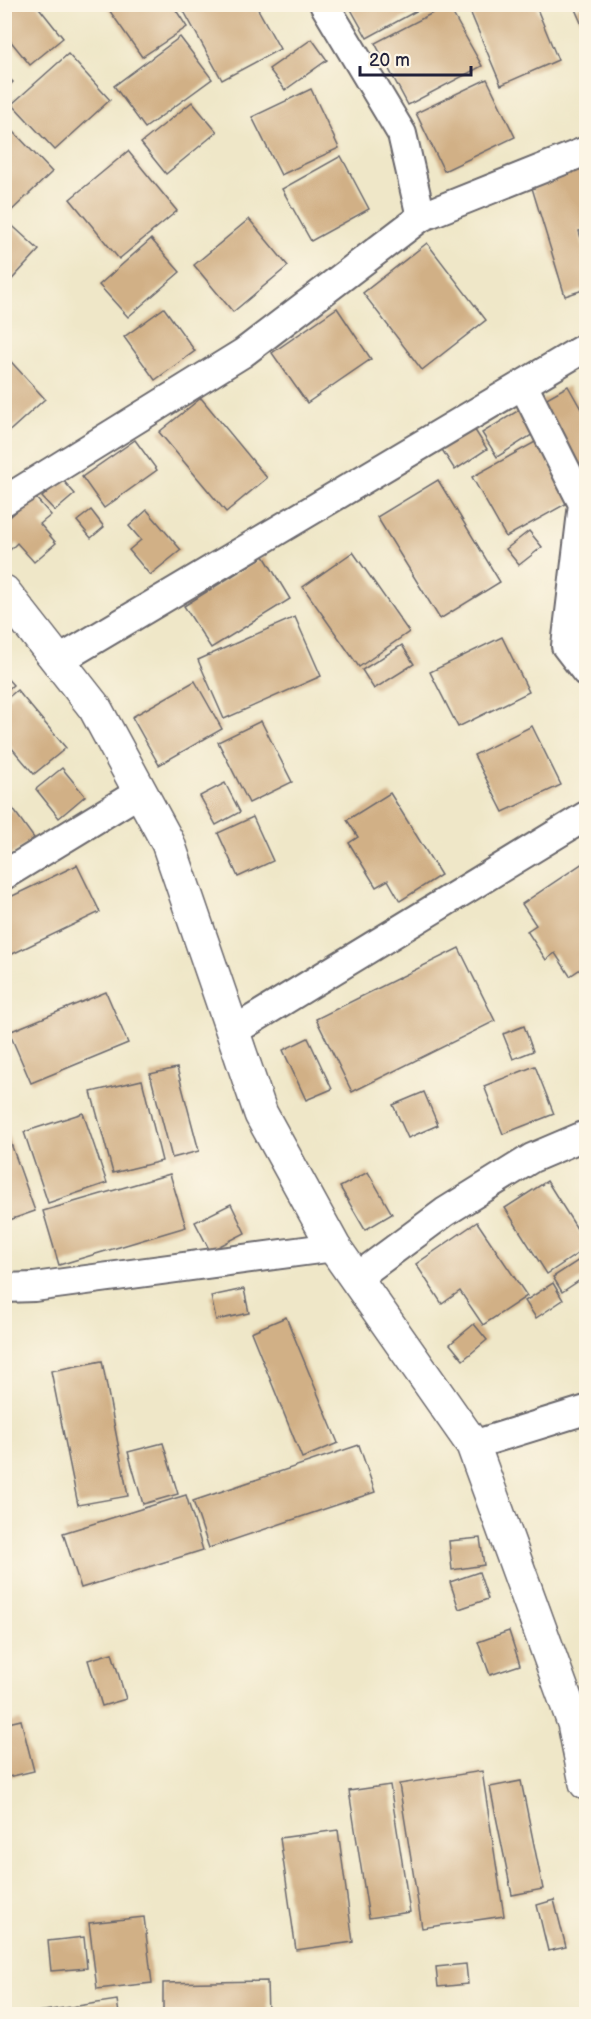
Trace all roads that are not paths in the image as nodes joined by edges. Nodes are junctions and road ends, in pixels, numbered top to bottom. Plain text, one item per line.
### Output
1 (324, 4) edge
2 (586, 152) edge
3 (421, 217) junction
4 (586, 347) edge
5 (523, 385) junction
6 (4, 501) edge
7 (4, 592) edge
8 (58, 661) junction
9 (586, 672) edge
10 (140, 792) junction
11 (586, 816) edge
12 (4, 875) edge
13 (232, 1032) junction
14 (586, 1135) edge
15 (334, 1247) junction
16 (356, 1278) junction
17 (4, 1288) edge
18 (586, 1410) edge
19 (473, 1444) junction
20 (580, 1719) edge
21 (586, 1783) edge

1 - 3 street
2 - 3 street
3 - 6 street
4 - 5 street
5 - 8 street
5 - 9 street
7 - 8 street
8 - 10 street
10 - 12 street
10 - 13 street
11 - 13 street
13 - 15 street
14 - 16 street
15 - 16 street
15 - 17 street
16 - 19 street
18 - 19 street
19 - 20 street
20 - 21 street

